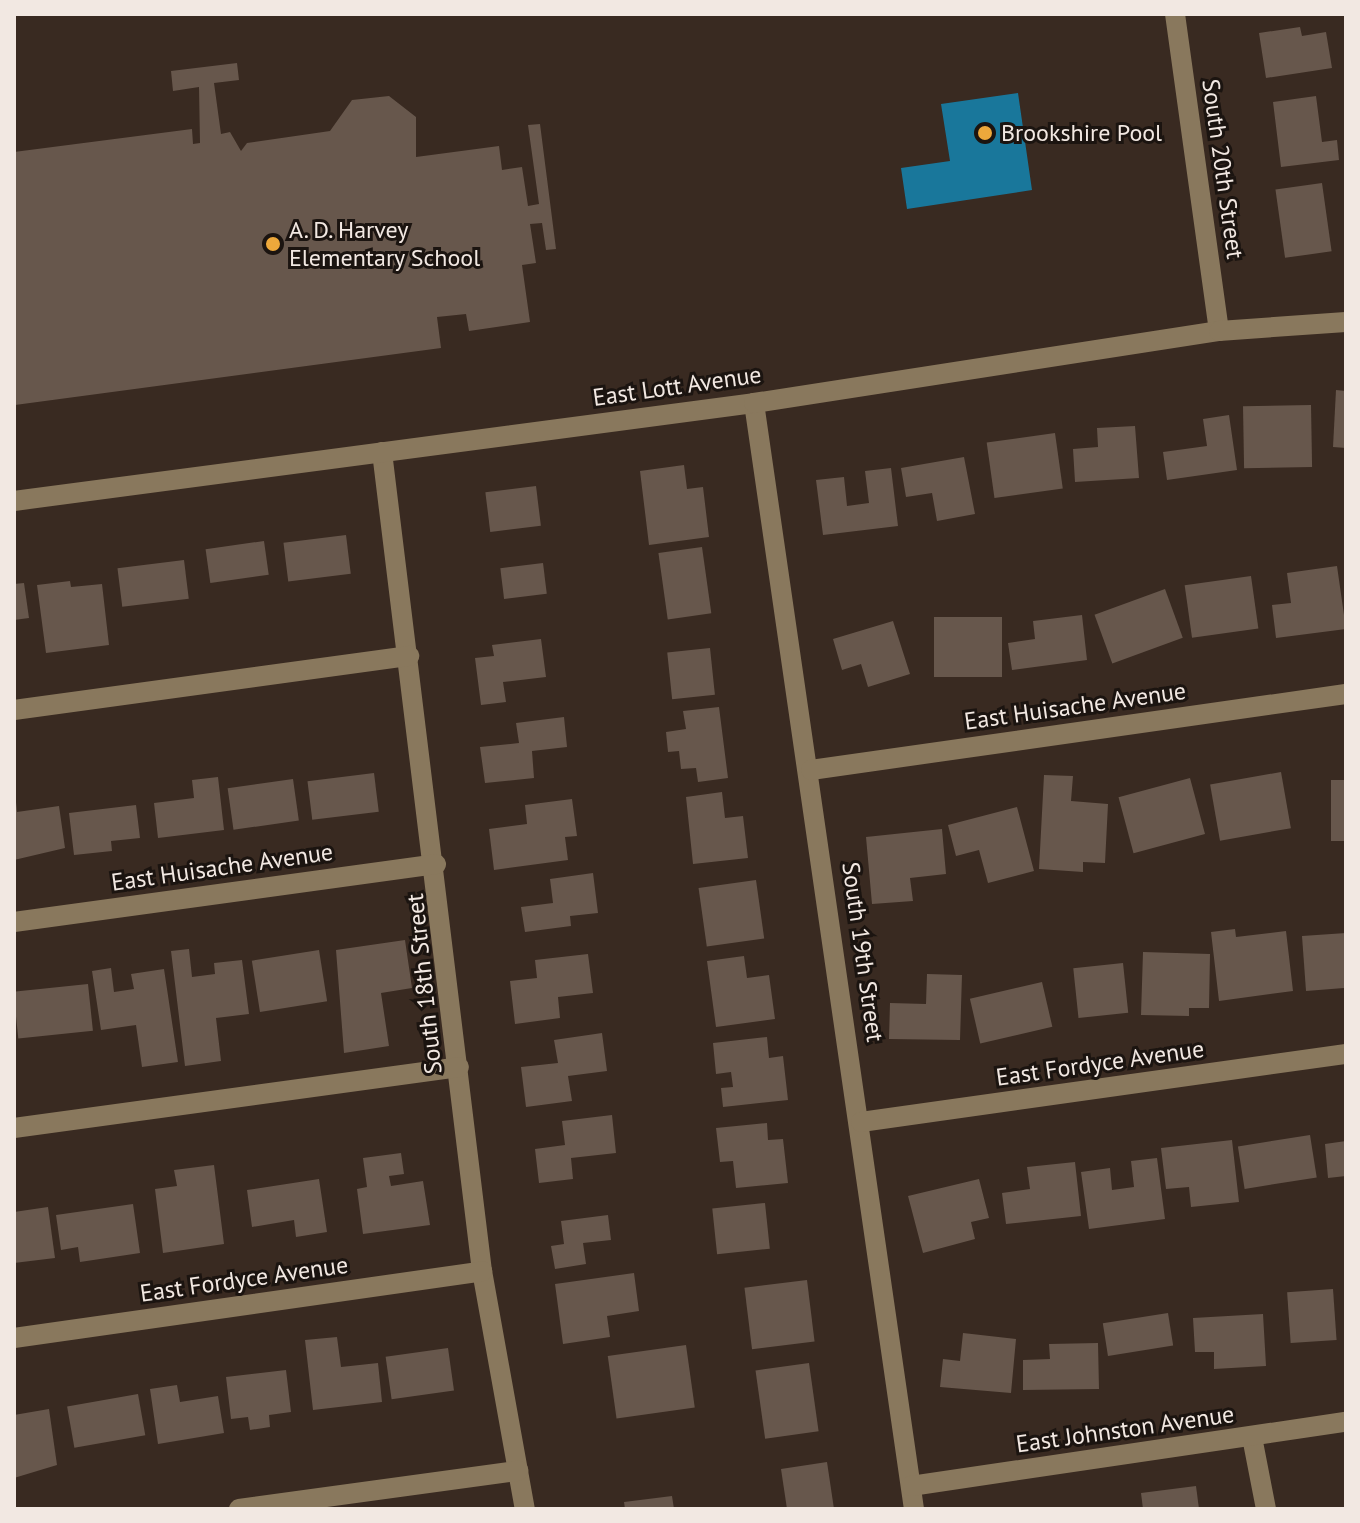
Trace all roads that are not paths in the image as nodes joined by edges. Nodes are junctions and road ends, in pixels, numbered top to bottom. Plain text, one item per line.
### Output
1 (1175, 14) edge
2 (1346, 322) edge
3 (1219, 331) junction
4 (754, 403) junction
5 (382, 452) junction
6 (14, 501) edge
7 (409, 656) junction
8 (1346, 694) edge
9 (14, 710) edge
10 (811, 770) junction
11 (436, 864) junction
12 (14, 922) edge
13 (1346, 1054) edge
14 (459, 1067) junction
15 (861, 1122) junction
16 (14, 1128) edge
17 (482, 1271) junction
18 (14, 1338) edge
19 (1346, 1422) edge
20 (1252, 1437) junction
21 (518, 1471) junction
22 (911, 1486) junction
23 (239, 1509) edge
24 (525, 1509) edge
25 (914, 1509) edge
26 (1266, 1509) edge

1 - 3 street, South 20th Street
2 - 3 street, East Lott Avenue
3 - 4 street, East Lott Avenue
4 - 5 street, East Lott Avenue
4 - 10 street, South 19th Street
5 - 6 street, East Lott Avenue
5 - 7 street, South 18th Street
7 - 9 street
7 - 11 street, South 18th Street
8 - 10 street, East Huisache Avenue
10 - 15 street, South 19th Street
11 - 12 street, East Huisache Avenue
11 - 14 street, South 18th Street
13 - 15 street, East Fordyce Avenue
14 - 16 street
14 - 17 street, South 18th Street
15 - 22 street, South 19th Street
17 - 18 street, East Fordyce Avenue
17 - 21 street, South 18th Street
19 - 20 street, East Johnston Avenue
20 - 22 street, East Johnston Avenue
20 - 26 street
21 - 23 street
21 - 24 street, South 18th Street
22 - 25 street, South 19th Street

